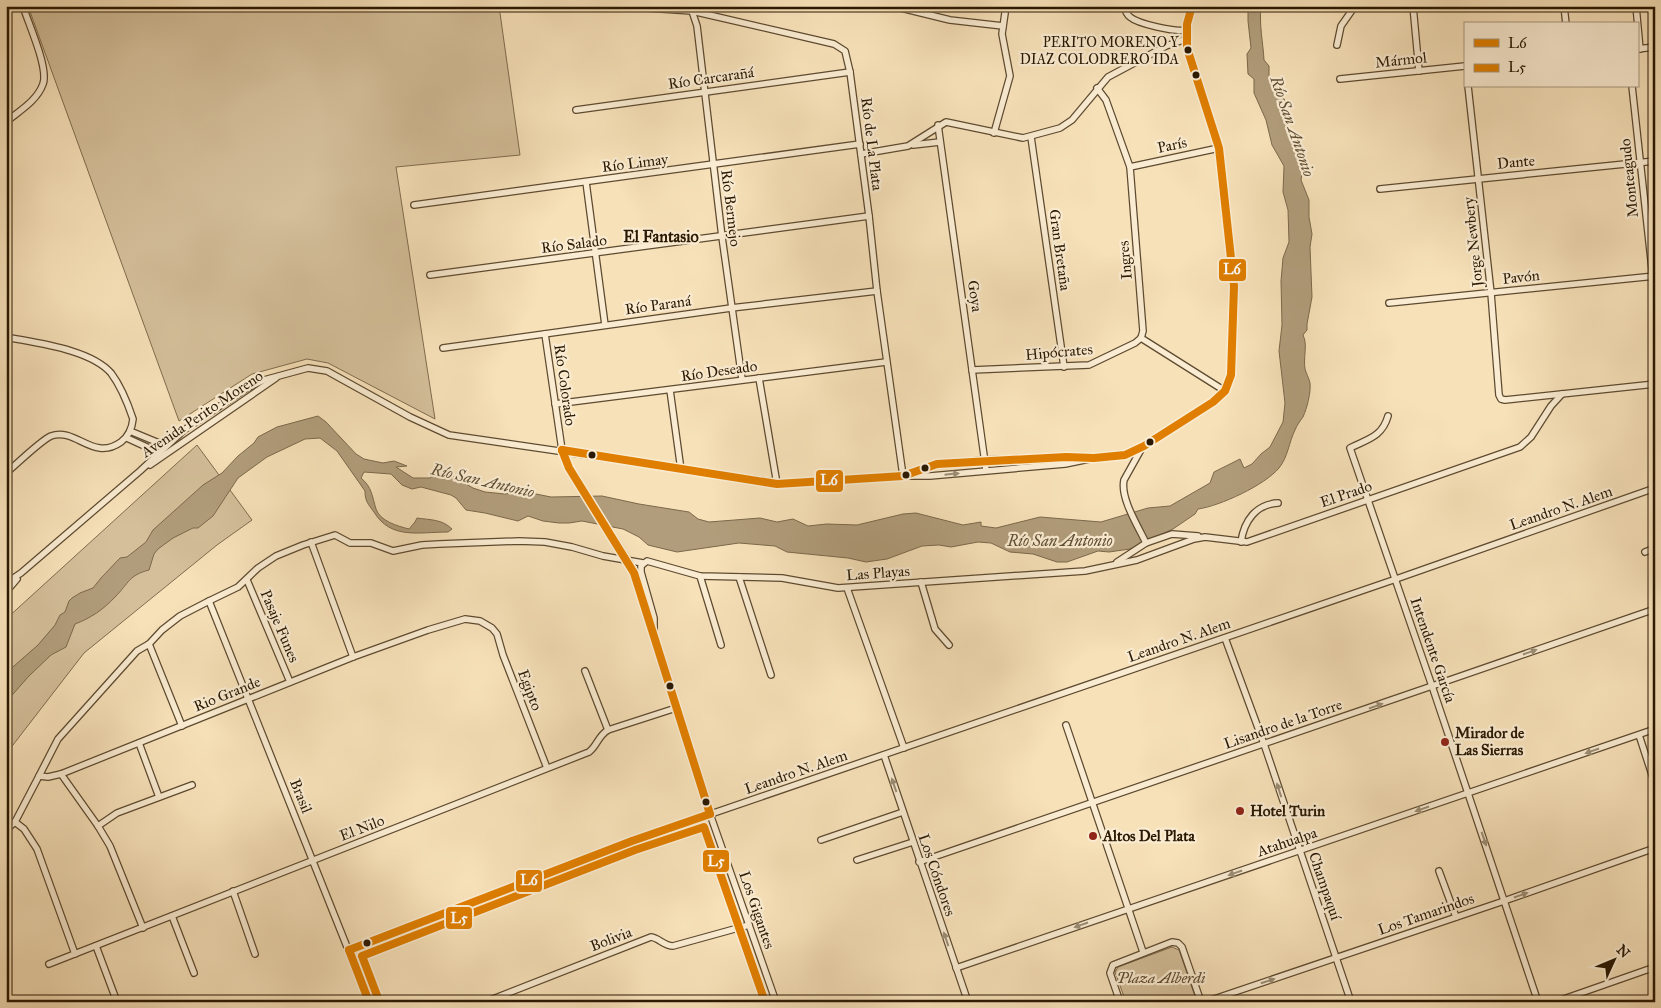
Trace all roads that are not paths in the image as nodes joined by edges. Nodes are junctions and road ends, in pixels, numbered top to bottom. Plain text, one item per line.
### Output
1 (23, 6) edge
2 (615, 6) edge
3 (1006, 6) edge
4 (1124, 6) edge
5 (1192, 6) edge
6 (1355, 6) edge
7 (1413, 6) edge
8 (1564, 6) edge
9 (1636, 6) edge
10 (902, 8) dead end
11 (692, 11) junction
12 (1566, 22) edge
13 (1637, 22) edge
14 (1002, 26) junction
15 (1185, 30) junction
16 (1638, 35) edge
17 (1186, 38) junction
18 (1337, 45) dead end
19 (1655, 47) edge
20 (1639, 49) edge
21 (1464, 66) edge
22 (1419, 71) junction
23 (850, 72) junction
24 (1340, 79) dead end
25 (1097, 88) junction
26 (1468, 88) edge
27 (1632, 88) edge
28 (704, 91) junction
29 (576, 110) dead end
30 (6, 122) edge
31 (938, 126) junction
32 (994, 133) junction
33 (1031, 137) junction
34 (940, 142) junction
35 (860, 144) junction
36 (908, 146) junction
37 (1219, 148) junction
38 (861, 154) junction
39 (1655, 161) edge
40 (1640, 163) junction
41 (714, 165) junction
42 (1130, 167) junction
43 (1478, 178) junction
44 (586, 182) junction
45 (1380, 189) dead end
46 (414, 205) dead end
47 (869, 216) junction
48 (722, 237) junction
49 (596, 254) junction
50 (430, 275) dead end
51 (1654, 276) edge
52 (876, 291) junction
53 (1491, 293) junction
54 (1655, 297) edge
55 (1389, 303) dead end
56 (731, 308) junction
57 (606, 325) junction
58 (544, 334) junction
59 (6, 337) edge
60 (1141, 338) junction
61 (443, 348) dead end
62 (886, 362) junction
63 (1064, 366) junction
64 (972, 370) junction
65 (279, 376) junction
66 (759, 378) junction
67 (742, 379) junction
68 (1655, 384) edge
69 (670, 390) junction
70 (1224, 391) junction
71 (1562, 394) junction
72 (1546, 396) junction
73 (555, 404) junction
74 (1551, 406) junction
75 (1388, 416) dead end
76 (130, 431) junction
77 (127, 438) junction
78 (170, 442) junction
79 (1144, 446) junction
80 (562, 450) junction
81 (155, 456) junction
82 (1094, 458) junction
83 (985, 460) junction
84 (569, 468) joint
85 (681, 470) junction
86 (986, 470) junction
87 (140, 472) junction
88 (6, 473) edge
89 (903, 476) junction
90 (777, 484) junction
91 (1655, 488) edge
92 (1368, 500) junction
93 (1278, 503) dead end
94 (1205, 538) junction
95 (311, 542) junction
96 (1242, 542) junction
97 (1146, 543) junction
98 (1655, 548) edge
99 (1645, 552) dead end
100 (645, 562) junction
101 (1114, 564) junction
102 (21, 573) junction
103 (700, 576) junction
104 (739, 577) junction
105 (1396, 579) junction
106 (247, 580) junction
107 (921, 582) junction
108 (6, 583) edge
109 (846, 588) junction
110 (6, 592) edge
111 (209, 601) junction
112 (1655, 608) edge
113 (485, 623) joint
114 (654, 636) junction
115 (1225, 638) junction
116 (149, 644) junction
117 (721, 645) dead end
118 (949, 645) dead end
119 (354, 657) junction
120 (585, 671) dead end
121 (771, 675) dead end
122 (290, 682) junction
123 (1432, 686) junction
124 (249, 699) junction
125 (676, 708) junction
126 (1066, 725) dead end
127 (182, 726) junction
128 (1655, 729) edge
129 (608, 730) junction
130 (1638, 735) junction
131 (139, 743) junction
132 (1264, 744) junction
133 (904, 748) junction
134 (884, 755) junction
135 (547, 768) junction
136 (61, 774) junction
137 (39, 776) junction
138 (1655, 784) edge
139 (192, 785) dead end
140 (1468, 793) junction
141 (159, 797) junction
142 (1092, 802) junction
143 (903, 812) junction
144 (710, 814) junction
145 (15, 822) junction
146 (98, 826) junction
147 (6, 830) edge
148 (821, 840) dead end
149 (913, 842) junction
150 (1655, 848) edge
151 (1299, 851) junction
152 (313, 860) junction
153 (857, 860) dead end
154 (919, 862) junction
155 (1439, 871) dead end
156 (233, 891) junction
157 (1504, 901) junction
158 (1127, 909) junction
159 (172, 916) junction
160 (1456, 917) junction
161 (749, 925) junction
162 (143, 928) junction
163 (96, 946) junction
164 (349, 950) junction
165 (1143, 952) junction
166 (76, 954) junction
167 (256, 954) dead end
168 (1337, 958) junction
169 (49, 964) dead end
170 (1655, 967) edge
171 (956, 968) junction
172 (194, 973) dead end
173 (117, 1002) edge
174 (369, 1002) edge
175 (484, 1002) edge
176 (776, 1002) edge
177 (968, 1002) edge
178 (1120, 1002) edge
179 (1203, 1002) edge
180 (1351, 1002) edge
181 (1538, 1002) edge
182 (1555, 1002) edge

1 - 30 street
2 - 11 street, Río de La Plata
3 - 14 street
4 - 15 street
5 - 15 street
6 - 18 street
7 - 22 street
8 - 12 street
9 - 13 street
10 - 14 street
11 - 23 street, Río de La Plata
11 - 28 street, Río Bermejo
14 - 32 street
15 - 17 street
16 - 20 street
17 - 25 street
17 - 37 street
19 - 20 street
21 - 22 street, Mármol
22 - 24 street, Mármol
23 - 28 street, Río Carcarañá
23 - 35 street, Río de La Plata
25 - 33 street
25 - 42 street, Ingres
26 - 43 street, Jorge Newbery
27 - 40 street, Monteagudo
28 - 29 street, Río Carcarañá
28 - 41 street, Río Bermejo
31 - 32 street
31 - 34 street, Goya
31 - 36 street
32 - 33 street
33 - 63 street, Gran Bretaña
34 - 36 street
34 - 64 street, Goya
35 - 38 street, Río de La Plata
35 - 41 street, Río Limay
36 - 38 street
37 - 42 street, París
37 - 70 street
38 - 47 street, Río de La Plata
39 - 40 street, Dante
40 - 43 street, Dante
40 - 51 street, Monteagudo
41 - 44 street, Río Limay
41 - 48 street, Río Bermejo
42 - 60 street, Ingres
43 - 45 street, Dante
43 - 53 street, Jorge Newbery
44 - 46 street, Río Limay
44 - 49 street
47 - 48 street, Río Salado
47 - 52 street, Río de La Plata
48 - 49 street, Río Salado
48 - 56 street, Río Bermejo
49 - 50 street, Río Salado
49 - 57 street
51 - 53 street, Pavón
51 - 54 street, Monteagudo
52 - 56 street, Río Paraná
52 - 62 street, Río de La Plata
53 - 55 street, Pavón
53 - 72 street, Jorge Newbery
56 - 57 street, Río Paraná
56 - 67 street, Río Bermejo
57 - 58 street, Río Paraná
58 - 61 street, Río Paraná
58 - 73 street, Río Colorado
59 - 76 street
60 - 63 street, Hipócrates
60 - 70 street
62 - 66 street, Río Deseado
62 - 89 street, Río de La Plata
63 - 64 street, Hipócrates
64 - 83 street, Goya
65 - 78 street, Avenida Perito Moreno
65 - 80 street, Avenida Perito Moreno
65 - 87 street, Avenida Perito Moreno
66 - 67 street, Río Deseado
66 - 90 street
67 - 69 street, Río Deseado
68 - 71 street
69 - 73 street, Río Deseado
69 - 85 street
70 - 79 street, Avenida Perito Moreno
71 - 72 street
71 - 74 street, El Prado
72 - 74 street
73 - 80 street, Río Colorado
74 - 92 street, El Prado
75 - 92 street, Intendente García
76 - 77 street
76 - 78 street
77 - 81 street
77 - 88 street
78 - 81 street, Avenida Perito Moreno
79 - 82 street, Avenida Perito Moreno
79 - 97 street
80 - 84 street, Río Colorado
80 - 85 street, Avenida Perito Moreno
81 - 87 street, Avenida Perito Moreno
82 - 83 street, Avenida Perito Moreno
82 - 86 street, Avenida Perito Moreno
83 - 86 street, Goya
83 - 89 street, Avenida Perito Moreno
84 - 114 street, Los Gigantes, bridge
85 - 90 street, Avenida Perito Moreno
89 -> 86 street, Avenida Perito Moreno
87 - 102 street, Avenida Perito Moreno
89 - 90 street, Avenida Perito Moreno
91 - 105 street, Leandro N. Alem
92 - 96 street, El Prado
92 - 105 street, Intendente García
93 - 96 street
94 - 96 street, El Prado
94 - 97 street
94 - 101 street, El Prado
95 - 100 street, Las Playas
95 - 106 street, Las Playas
95 - 119 street
97 - 101 street
98 - 99 street
100 - 103 street, Las Playas
100 - 114 street
101 - 107 street, Las Playas
102 - 108 street, Avenida Perito Moreno
102 - 110 street, Avenida Perito Moreno
103 - 104 street, Las Playas
103 - 117 street
104 - 109 street, Las Playas
104 - 121 street
105 - 115 street, Leandro N. Alem
105 - 123 street, Intendente García
106 - 111 street, Las Playas
106 - 122 street, Pasaje Funes
107 - 109 street, Las Playas
107 - 118 street
109 - 133 street
111 - 116 street, Las Playas
111 - 124 street, Brasil
123 -> 112 street, Lisandro de la Torre
113 - 119 street, Rio Grande
113 - 135 street, Egipto
114 - 125 street, Los Gigantes
115 - 132 street, Champaquí
115 - 133 street, Leandro N. Alem
116 - 127 street
116 - 137 street, Las Playas
119 - 122 street, Rio Grande
120 - 129 street
122 - 124 street, Rio Grande
132 -> 123 street, Lisandro de la Torre
123 - 140 street, Intendente García
124 - 127 street, Rio Grande
124 - 152 street, Brasil
125 - 129 street
125 - 144 street, Los Gigantes
126 - 142 street
127 - 131 street, Rio Grande
128 - 130 street, Atahualpa
129 - 135 street, El Nilo
130 - 138 street
130 -> 140 street, Atahualpa
131 - 136 street, Rio Grande
131 - 141 street
132 - 142 street, Lisandro de la Torre
151 -> 132 street, Champaquí
133 - 134 street, Leandro N. Alem
143 -> 134 street, Los Cóndores
134 - 144 street, Leandro N. Alem
135 - 152 street, El Nilo
136 - 137 street, Rio Grande
136 - 146 street
137 - 145 street
139 - 141 street
140 -> 151 street, Atahualpa
140 -> 157 street, Intendente García
141 - 146 street
142 - 154 street, Lisandro de la Torre
142 - 158 street
143 - 148 street
143 - 149 street, Los Cóndores
144 - 161 street, Los Gigantes
144 - 164 street, Leandro N. Alem
145 - 147 street
145 - 166 street
146 - 162 street
149 - 153 street
149 - 154 street, Los Cóndores
157 -> 150 street, Los Tamarindos
151 -> 158 street, Atahualpa
151 - 168 street, Champaquí
152 - 156 street, El Nilo
152 - 164 street, Brasil
171 -> 154 street, Los Cóndores
155 - 160 street
156 - 159 street, El Nilo
156 - 167 street
157 - 160 street, Los Tamarindos
157 - 181 street, Intendente García
158 - 165 street
158 -> 171 street, Atahualpa
159 - 162 street, El Nilo
159 - 172 street
160 - 168 street, Los Tamarindos
161 - 175 street, Bolivia
161 - 176 street, Los Gigantes
162 - 163 street, El Nilo
163 - 166 street, El Nilo
163 - 173 street
164 - 174 street, Brasil
165 - 178 street
165 - 179 street
166 - 169 street, El Nilo
179 -> 168 street, Los Tamarindos
168 - 180 street, Champaquí
170 - 182 street
171 - 177 street, Los Cóndores

